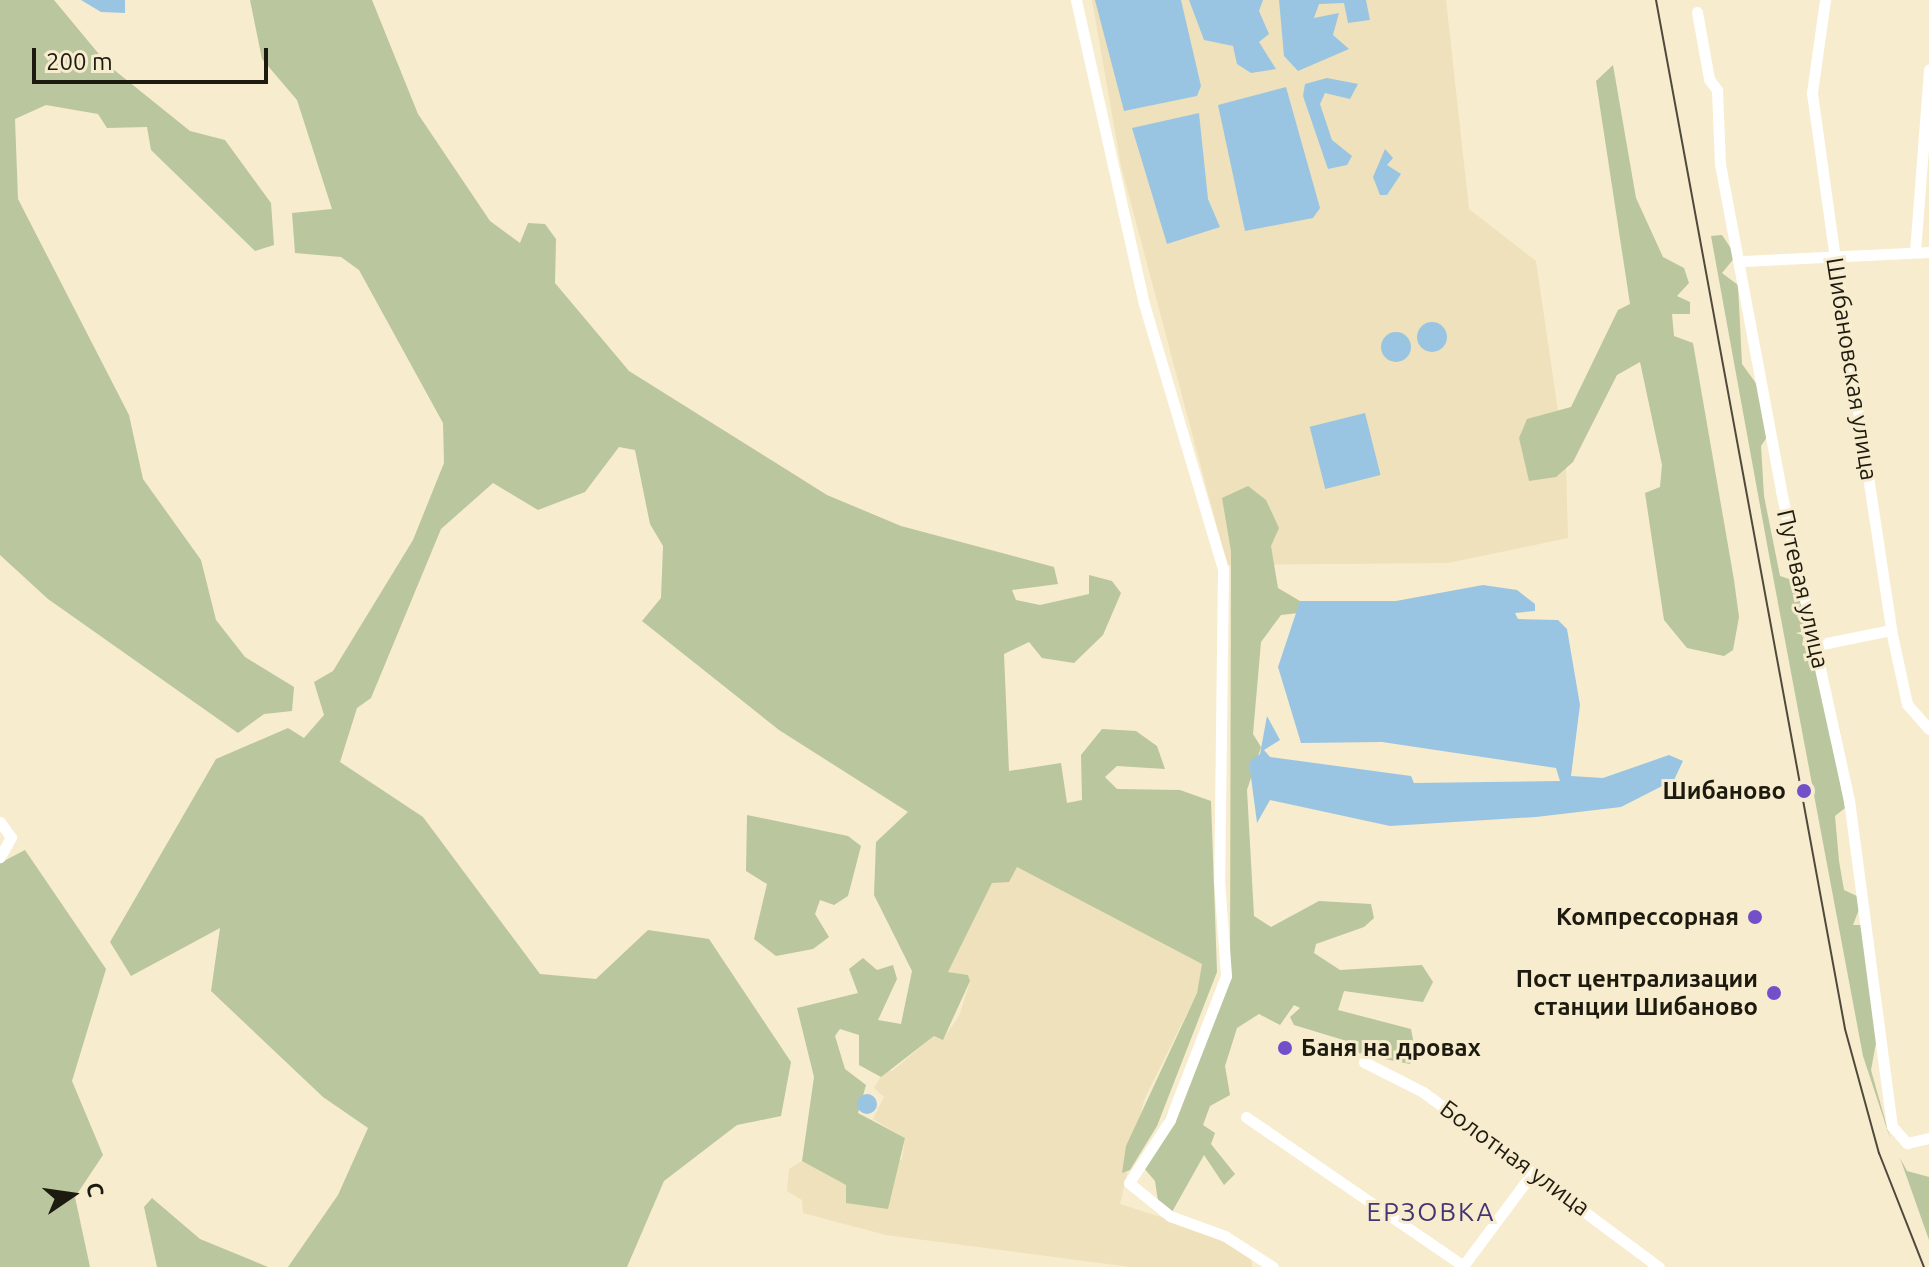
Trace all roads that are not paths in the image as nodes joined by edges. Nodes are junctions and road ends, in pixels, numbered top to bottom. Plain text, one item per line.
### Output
1 (1076, 0) edge
2 (1825, 0) edge
3 (1697, 12) dead end
4 (1929, 70) edge
5 (1915, 252) junction
6 (1929, 252) edge
7 (1835, 258) junction
8 (1743, 261) junction
9 (1891, 630) junction
10 (1817, 645) junction
11 (1929, 729) edge
12 (0, 822) edge
13 (0, 857) edge
14 (1364, 1062) dead end
15 (1246, 1117) dead end
16 (1929, 1138) edge
17 (1533, 1172) junction
18 (1464, 1266) edge
19 (1273, 1267) edge
20 (1659, 1267) edge

1 - 19 street
2 - 7 street, Шибановская улица
3 - 8 street, Путевая улица
4 - 5 street
5 - 6 street
5 - 7 street
7 - 8 street
7 - 9 street, Шибановская улица
8 - 10 street, Путевая улица
9 - 10 street
9 - 11 street, Шибановская улица
10 - 16 street, Путевая улица
12 - 13 street
14 - 17 street, Болотная улица
15 - 18 street
17 - 18 street
17 - 20 street, Болотная улица

